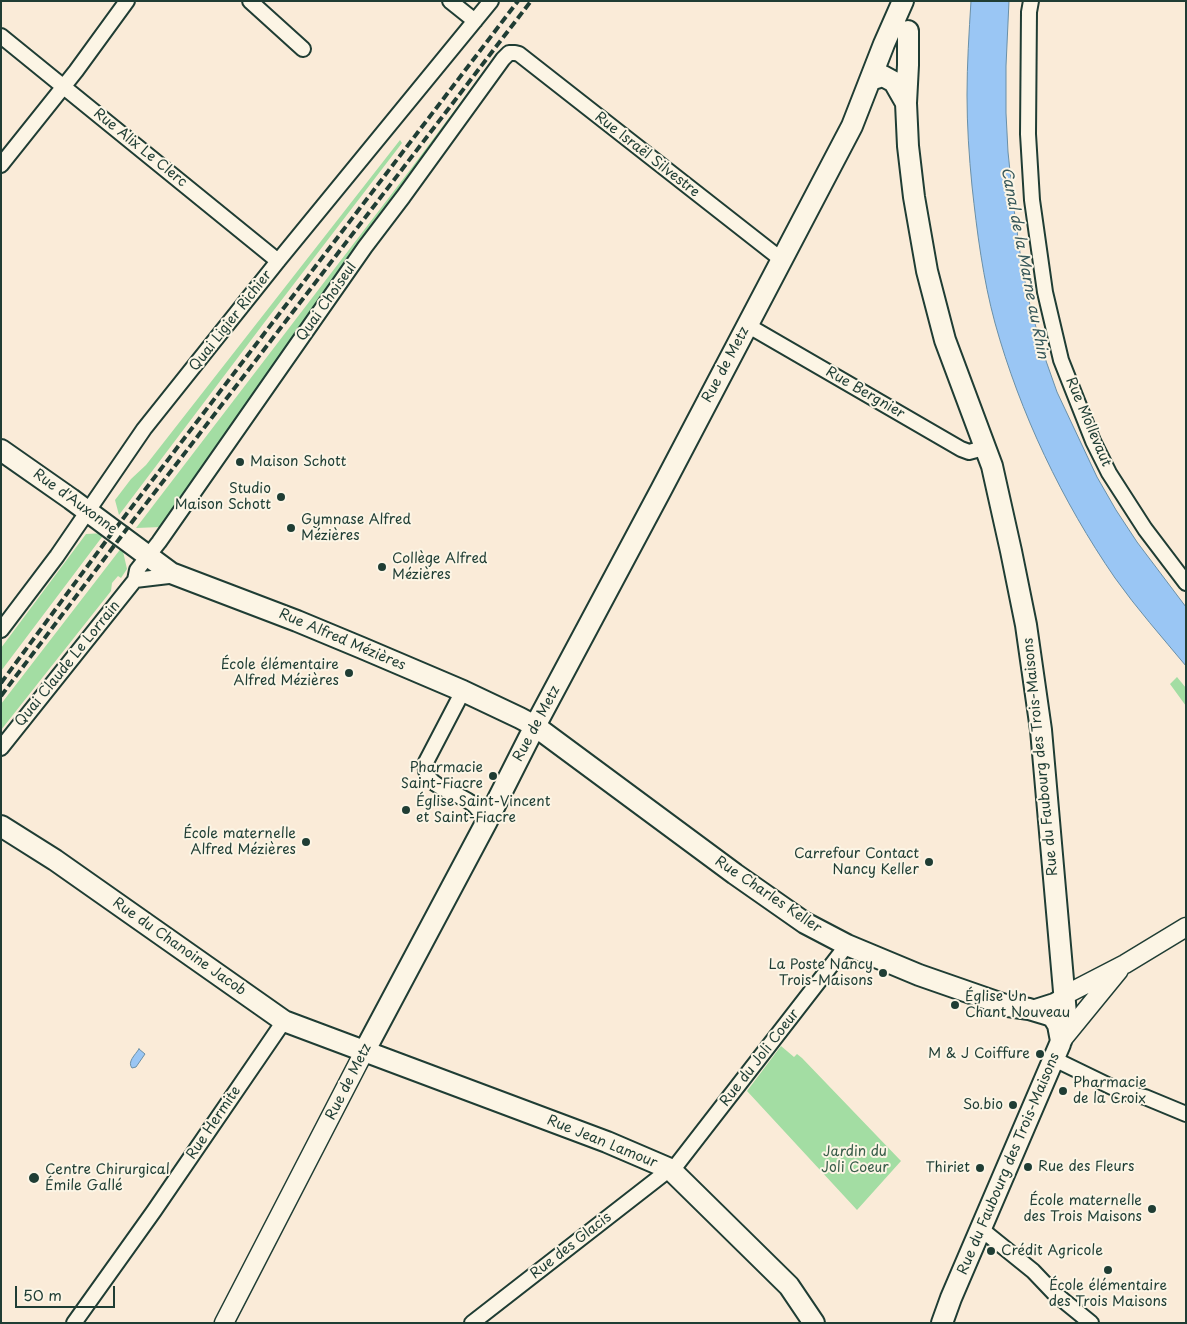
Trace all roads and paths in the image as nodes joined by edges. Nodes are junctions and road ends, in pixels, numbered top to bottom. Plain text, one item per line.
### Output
1 (127, 1) edge
2 (250, 1) edge
3 (450, 1) edge
4 (491, 1) edge
5 (903, 1) edge
6 (915, 1) edge
7 (1031, 1) edge
8 (475, 22) junction
9 (900, 28) junction
10 (1, 36) edge
11 (303, 49) dead end
12 (512, 52) joint
13 (876, 78) junction
14 (63, 86) junction
15 (906, 104) junction
16 (1, 164) edge
17 (782, 260) junction
18 (278, 261) junction
19 (747, 325) junction
20 (984, 448) junction
21 (1, 450) edge
22 (88, 511) junction
23 (148, 556) junction
24 (177, 575) junction
25 (135, 580) junction
26 (1186, 583) edge
27 (1, 630) edge
28 (463, 691) junction
29 (535, 726) junction
30 (1, 748) edge
31 (487, 821) junction
32 (1, 826) edge
33 (1186, 927) edge
34 (847, 945) junction
35 (1124, 964) junction
36 (1065, 995) junction
37 (1029, 1009) junction
38 (284, 1021) junction
39 (1061, 1041) junction
40 (364, 1052) junction
41 (1054, 1060) junction
42 (1186, 1114) edge
43 (670, 1169) junction
44 (981, 1229) junction
45 (74, 1323) edge
46 (224, 1323) edge
47 (472, 1323) edge
48 (814, 1323) edge
49 (942, 1323) edge
50 (1091, 1323) edge

1 - 14 street
2 - 11 street
3 - 8 street
4 - 8 street, Quai Ligier Richier
5 - 9 main road, Rue de Metz
6 - 9 main road, Rue de Metz
7 - 26 street, Rue Mollevaut
8 - 18 street, Quai Ligier Richier
9 - 13 main road, Rue de Metz
9 - 15 main road, Rue du Faubourg des Trois-Maisons
10 - 14 street, Rue Alix Le Clerc
12 - 17 street, Rue Israël Silvestre
12 - 23 street, Quai Choiseul
13 - 15 main road
13 - 17 main road, Rue de Metz
14 - 16 street
14 - 18 street, Rue Alix Le Clerc
15 - 20 main road, Rue du Faubourg des Trois-Maisons
17 - 19 main road, Rue de Metz
18 - 22 street, Quai Ligier Richier
19 - 20 street, Rue Bergnier
19 - 29 main road, Rue de Metz
20 - 36 main road, Rue du Faubourg des Trois-Maisons
21 - 22 main road, Rue d'Auxonne
22 - 23 main road, Rue d'Auxonne
22 - 27 street, Quai Ligier Richier
23 - 24 main road, Rue Alfred Mézières
23 - 25 street, Quai Claude Le Lorrain
24 - 25 street
24 - 28 main road, Rue Alfred Mézières
25 - 30 street, Quai Claude Le Lorrain
28 - 29 main road, Rue Alfred Mézières
28 - 31 street
29 - 31 main road, Rue de Metz
29 - 34 main road, Rue Charles Keller
31 - 40 main road, Rue de Metz
32 - 38 main road, Rue du Chanoine Jacob
33 - 35 street, Rue Charles Keller
34 - 37 main road, Rue Charles Keller
34 - 43 street, Rue du Joli Coeur
35 - 36 street, Rue Charles Keller
35 - 39 street, Rue Charles Keller
36 - 37 street, Rue Charles Keller
36 - 39 main road, Rue du Faubourg des Trois-Maisons
37 - 39 main road, Rue Charles Keller
38 - 40 main road, Rue du Chanoine Jacob
38 - 45 street, Rue Hermite
39 - 41 main road, Rue du Faubourg des Trois-Maisons
40 - 43 main road, Rue Jean Lamour
40 - 46 street, Rue de Metz
41 - 42 street
41 - 44 main road, Rue du Faubourg des Trois-Maisons
43 - 47 street, Rue des Glacis
43 - 48 main road, Rue Jean Lamour
44 - 49 main road, Rue du Faubourg des Trois-Maisons
44 - 50 street

